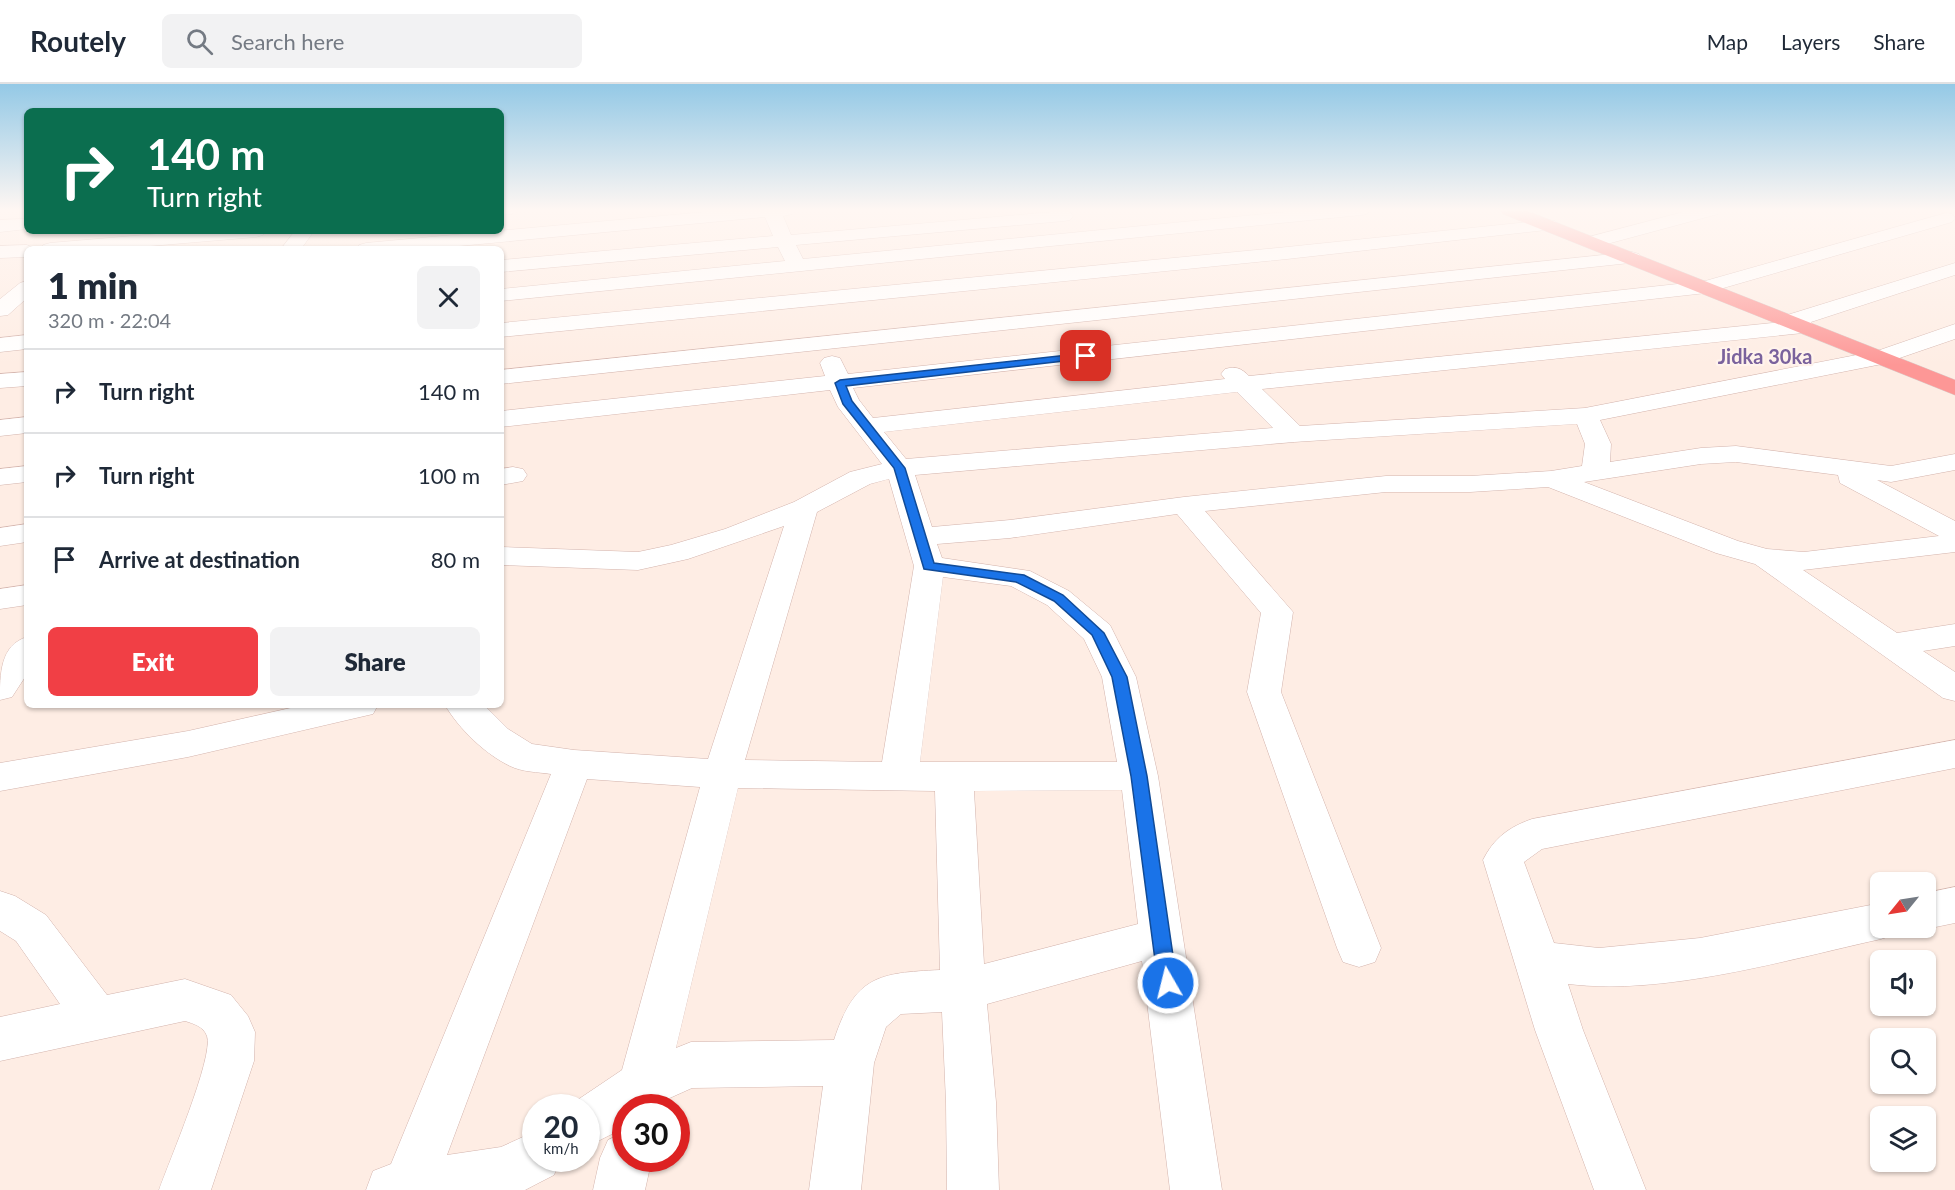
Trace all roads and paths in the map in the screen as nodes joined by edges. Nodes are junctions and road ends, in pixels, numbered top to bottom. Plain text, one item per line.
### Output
1 (551, 262) edge
2 (793, 262) edge
3 (839, 262) edge
4 (1204, 262) edge
5 (1597, 262) edge
6 (1641, 262) edge
7 (1797, 262) edge
8 (504, 266) edge
9 (795, 266) junction
10 (1955, 269) edge
11 (1097, 273) junction
12 (21, 282) edge
13 (1706, 287) junction
14 (504, 295) edge
15 (24, 309) edge
16 (1137, 309) junction
17 (0, 311) edge
18 (815, 321) junction
19 (1797, 323) junction
20 (504, 330) edge
21 (1955, 331) edge
22 (24, 342) edge
23 (1198, 344) junction
24 (0, 345) edge
25 (1882, 357) junction
26 (504, 376) edge
27 (24, 379) edge
28 (0, 381) edge
29 (840, 383) junction
30 (1243, 384) junction
31 (1955, 388) edge
32 (1585, 416) junction
33 (504, 419) edge
34 (24, 425) edge
35 (868, 426) junction
36 (0, 428) edge
37 (1294, 434) junction
38 (1955, 462) edge
39 (1827, 465) junction
40 (899, 468) junction
41 (24, 474) edge
42 (1593, 474) junction
43 (0, 477) edge
44 (1551, 479) junction
45 (1184, 505) junction
46 (804, 508) junction
47 (24, 533) edge
48 (1955, 533) edge
49 (0, 537) edge
50 (1955, 543) edge
51 (925, 552) junction
52 (504, 556) edge
53 (1765, 558) junction
54 (24, 595) edge
55 (0, 599) edge
56 (1955, 635) edge
57 (1892, 645) junction
58 (24, 652) edge
59 (24, 684) edge
60 (0, 688) edge
61 (1955, 689) edge
62 (347, 708) edge
63 (466, 708) edge
64 (1955, 754) edge
65 (574, 764) junction
66 (722, 774) junction
67 (899, 775) junction
68 (1139, 776) junction
69 (0, 777) edge
70 (954, 777) junction
71 (1955, 905) edge
72 (0, 909) edge
73 (1936, 909) edge
74 (1870, 923) edge
75 (1161, 937) junction
76 (1359, 948) dead end
77 (1538, 962) junction
78 (963, 990) junction
79 (97, 1018) junction
80 (0, 1039) edge
81 (850, 1063) junction
82 (640, 1094) edge
83 (644, 1094) edge
84 (522, 1166) edge
85 (623, 1172) edge
86 (403, 1188) edge
87 (185, 1190) edge
88 (619, 1190) edge
89 (835, 1190) edge
90 (973, 1190) edge
91 (1196, 1190) edge
92 (1620, 1190) edge

1 - 8 street
2 - 9 street
3 - 9 street
4 - 11 street
5 - 16 street
6 - 13 highway
7 - 13 street
9 - 14 street
9 - 18 street
10 - 19 street
11 - 16 street
11 - 18 street
12 - 17 street
13 - 19 highway
13 - 23 street
15 - 17 street
16 - 18 street
16 - 23 street
18 - 20 street
18 - 26 street
18 - 29 street
19 - 25 highway
19 - 30 street
21 - 25 street
22 - 24 street
23 - 29 street
23 - 30 street
25 - 31 highway
25 - 32 street
27 - 28 street
29 - 33 street
29 - 35 street
30 - 35 street
30 - 37 street
32 - 37 street
32 - 42 street
34 - 36 street
35 - 40 street
37 - 40 street
38 - 39 street
39 - 42 street
39 - 48 street
40 - 46 street
40 - 51 street
41 - 43 street
42 - 44 street
44 - 45 street
44 - 53 street
45 - 51 street
45 - 76 street
46 - 52 street
46 - 66 street
47 - 49 street
50 - 53 street
51 - 67 street
51 - 68 street
53 - 57 street
54 - 55 street
56 - 57 street
57 - 61 street
58 - 60 street
59 - 60 street
62 - 69 street
63 - 65 street
64 - 77 street
65 - 66 street
65 - 86 street
66 - 67 street
66 - 82 street
67 - 70 street
68 - 70 street
68 - 75 street
70 - 78 street
71 - 73 street
72 - 79 street
74 - 77 street
75 - 78 street
75 - 91 street
77 - 92 street
78 - 81 street
78 - 90 street
79 - 80 street
79 - 87 street
81 - 83 street
81 - 89 street
84 - 86 street
85 - 88 street

